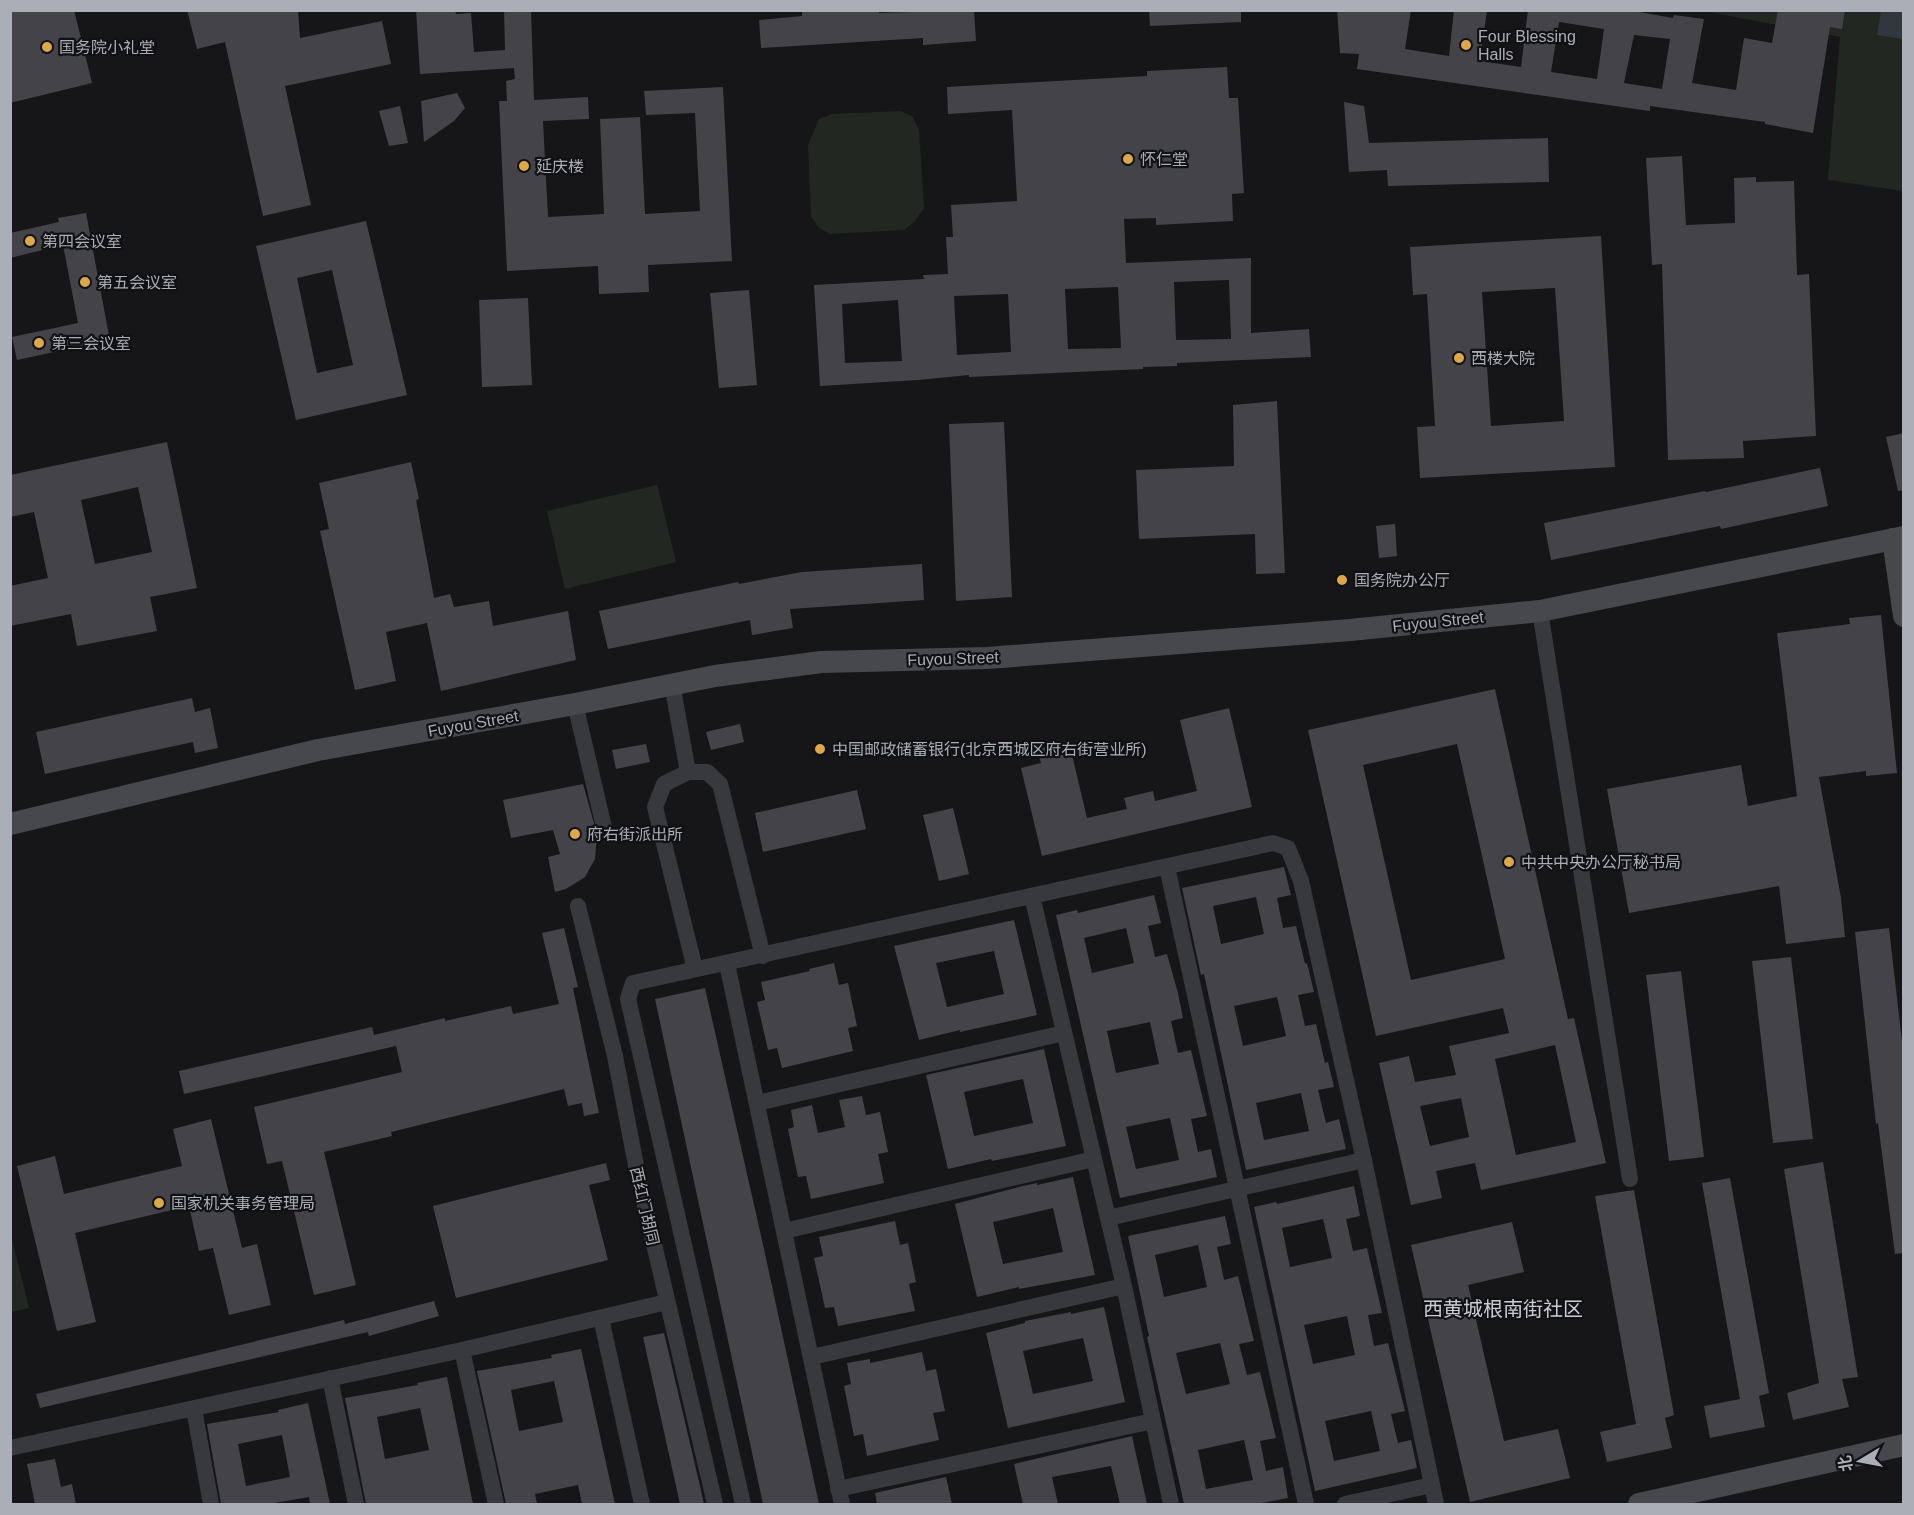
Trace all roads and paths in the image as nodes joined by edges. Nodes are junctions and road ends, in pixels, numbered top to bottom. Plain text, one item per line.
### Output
1 (1898, 538) edge
2 (1540, 611) junction
3 (1904, 616) edge
4 (672, 684) junction
5 (575, 704) junction
6 (688, 772) junction
7 (10, 824) edge
8 (604, 827) dead end
9 (1167, 867) junction
10 (1032, 897) junction
11 (579, 906) dead end
12 (763, 956) junction
13 (727, 964) junction
14 (695, 969) junction
15 (1064, 1033) junction
16 (757, 1102) junction
17 (1094, 1159) junction
18 (1364, 1160) junction
19 (1630, 1179) dead end
20 (1238, 1189) junction
21 (1108, 1218) junction
22 (784, 1231) junction
23 (1124, 1286) junction
24 (667, 1302) junction
25 (601, 1318) junction
26 (462, 1350) junction
27 (812, 1357) junction
28 (330, 1378) junction
29 (194, 1409) junction
30 (1153, 1421) junction
31 (1904, 1445) edge
32 (10, 1448) edge
33 (1432, 1485) junction
34 (840, 1497) edge
35 (211, 1504) edge
36 (356, 1504) edge
37 (496, 1504) edge
38 (642, 1504) edge
39 (715, 1504) edge
40 (743, 1504) edge
41 (1171, 1504) edge
42 (1306, 1504) edge
43 (1345, 1504) edge
44 (1436, 1504) edge
45 (1638, 1504) edge

1 - 2 main road, Fuyou Street
1 - 3 main road
2 - 4 main road, Fuyou Street
2 - 19 street
4 - 5 main road, Fuyou Street
4 - 6 street
5 - 7 main road, Fuyou Street
5 - 8 street
6 - 12 street
6 - 14 street
9 - 10 street
9 - 18 street
9 - 20 street
10 - 12 street
10 - 15 street
11 - 24 street, 西红门胡同
12 - 13 street
13 - 14 street
13 - 16 street
14 - 40 street
15 - 16 street
15 - 17 street
16 - 22 street
17 - 21 street
17 - 22 street
18 - 20 street
18 - 33 street
20 - 21 street
20 - 42 street
21 - 23 street
22 - 27 street
23 - 27 street
23 - 30 street
24 - 25 street
24 - 39 street, 西红门胡同
25 - 26 street
25 - 38 street
26 - 28 street
26 - 37 street
27 - 34 street
28 - 29 street
28 - 36 street
29 - 32 street
29 - 35 street
30 - 34 street
30 - 41 street
31 - 45 main road
33 - 43 street
33 - 44 street

